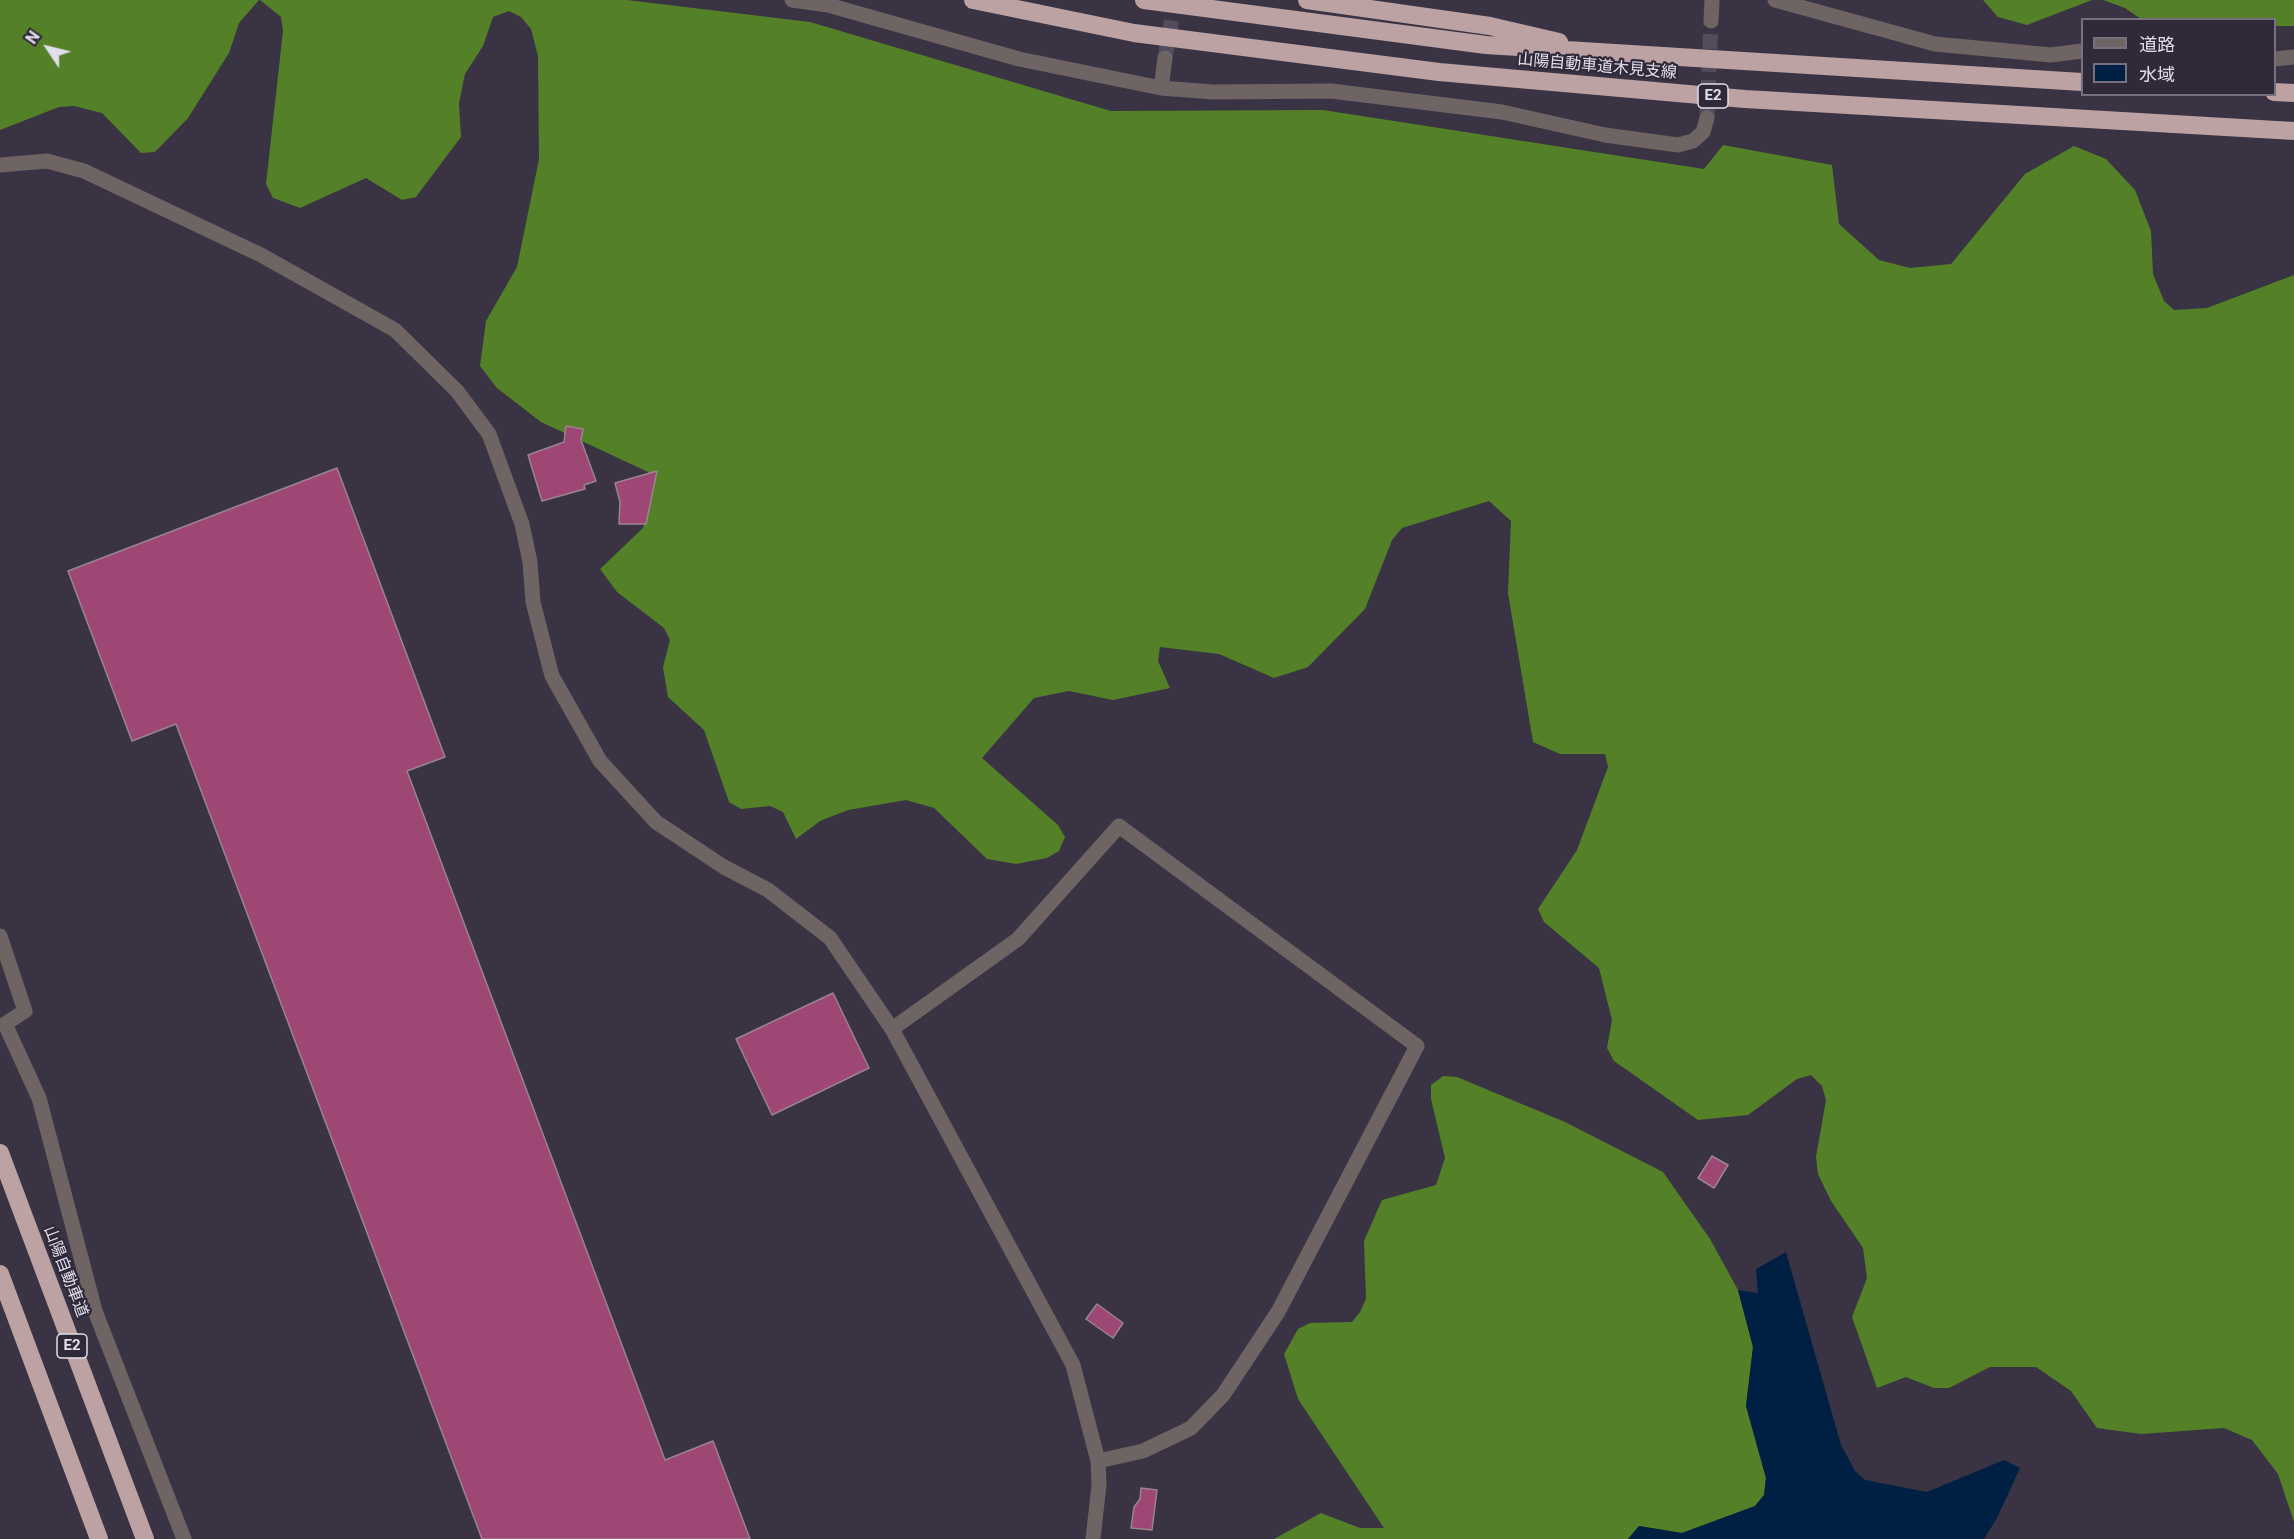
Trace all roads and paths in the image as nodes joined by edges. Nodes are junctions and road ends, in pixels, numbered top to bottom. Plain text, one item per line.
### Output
1 (792, 0) edge
2 (973, 0) edge
3 (1144, 0) edge
4 (1308, 0) edge
5 (1712, 0) edge
6 (1775, 0) edge
7 (1712, 21) tunnel mouth
8 (2081, 51) edge
9 (1619, 55) junction
10 (2294, 57) edge
11 (1165, 58) tunnel mouth
12 (2276, 59) edge
13 (2081, 81) edge
14 (1161, 88) junction
15 (2276, 92) edge
16 (2294, 93) edge
17 (1707, 118) tunnel mouth
18 (2294, 130) edge
19 (0, 165) edge
20 (0, 936) edge
21 (892, 1029) junction
22 (0, 1153) edge
23 (0, 1274) edge
24 (0, 1306) edge
25 (68, 1456) junction
26 (1098, 1461) junction
27 (99, 1539) edge
28 (145, 1539) edge
29 (184, 1539) edge
30 (1093, 1539) edge

1 - 14 street
2 - 18 highway, 山陽自動車道木見支線 / E2
3 - 9 highway
4 - 9 highway, E2
5 - 7 street
6 - 8 street
9 - 13 highway, 山陽自動車道木見支線 / E2
10 - 12 street
11 - 14 street
14 - 17 street
15 - 16 highway
19 - 21 street
20 - 29 street
21 - 26 street
21 - 26 street
22 - 28 highway, 山陽自動車道 / E2
23 - 25 highway, E2
24 - 25 highway
25 - 27 highway, E2
26 - 30 street

